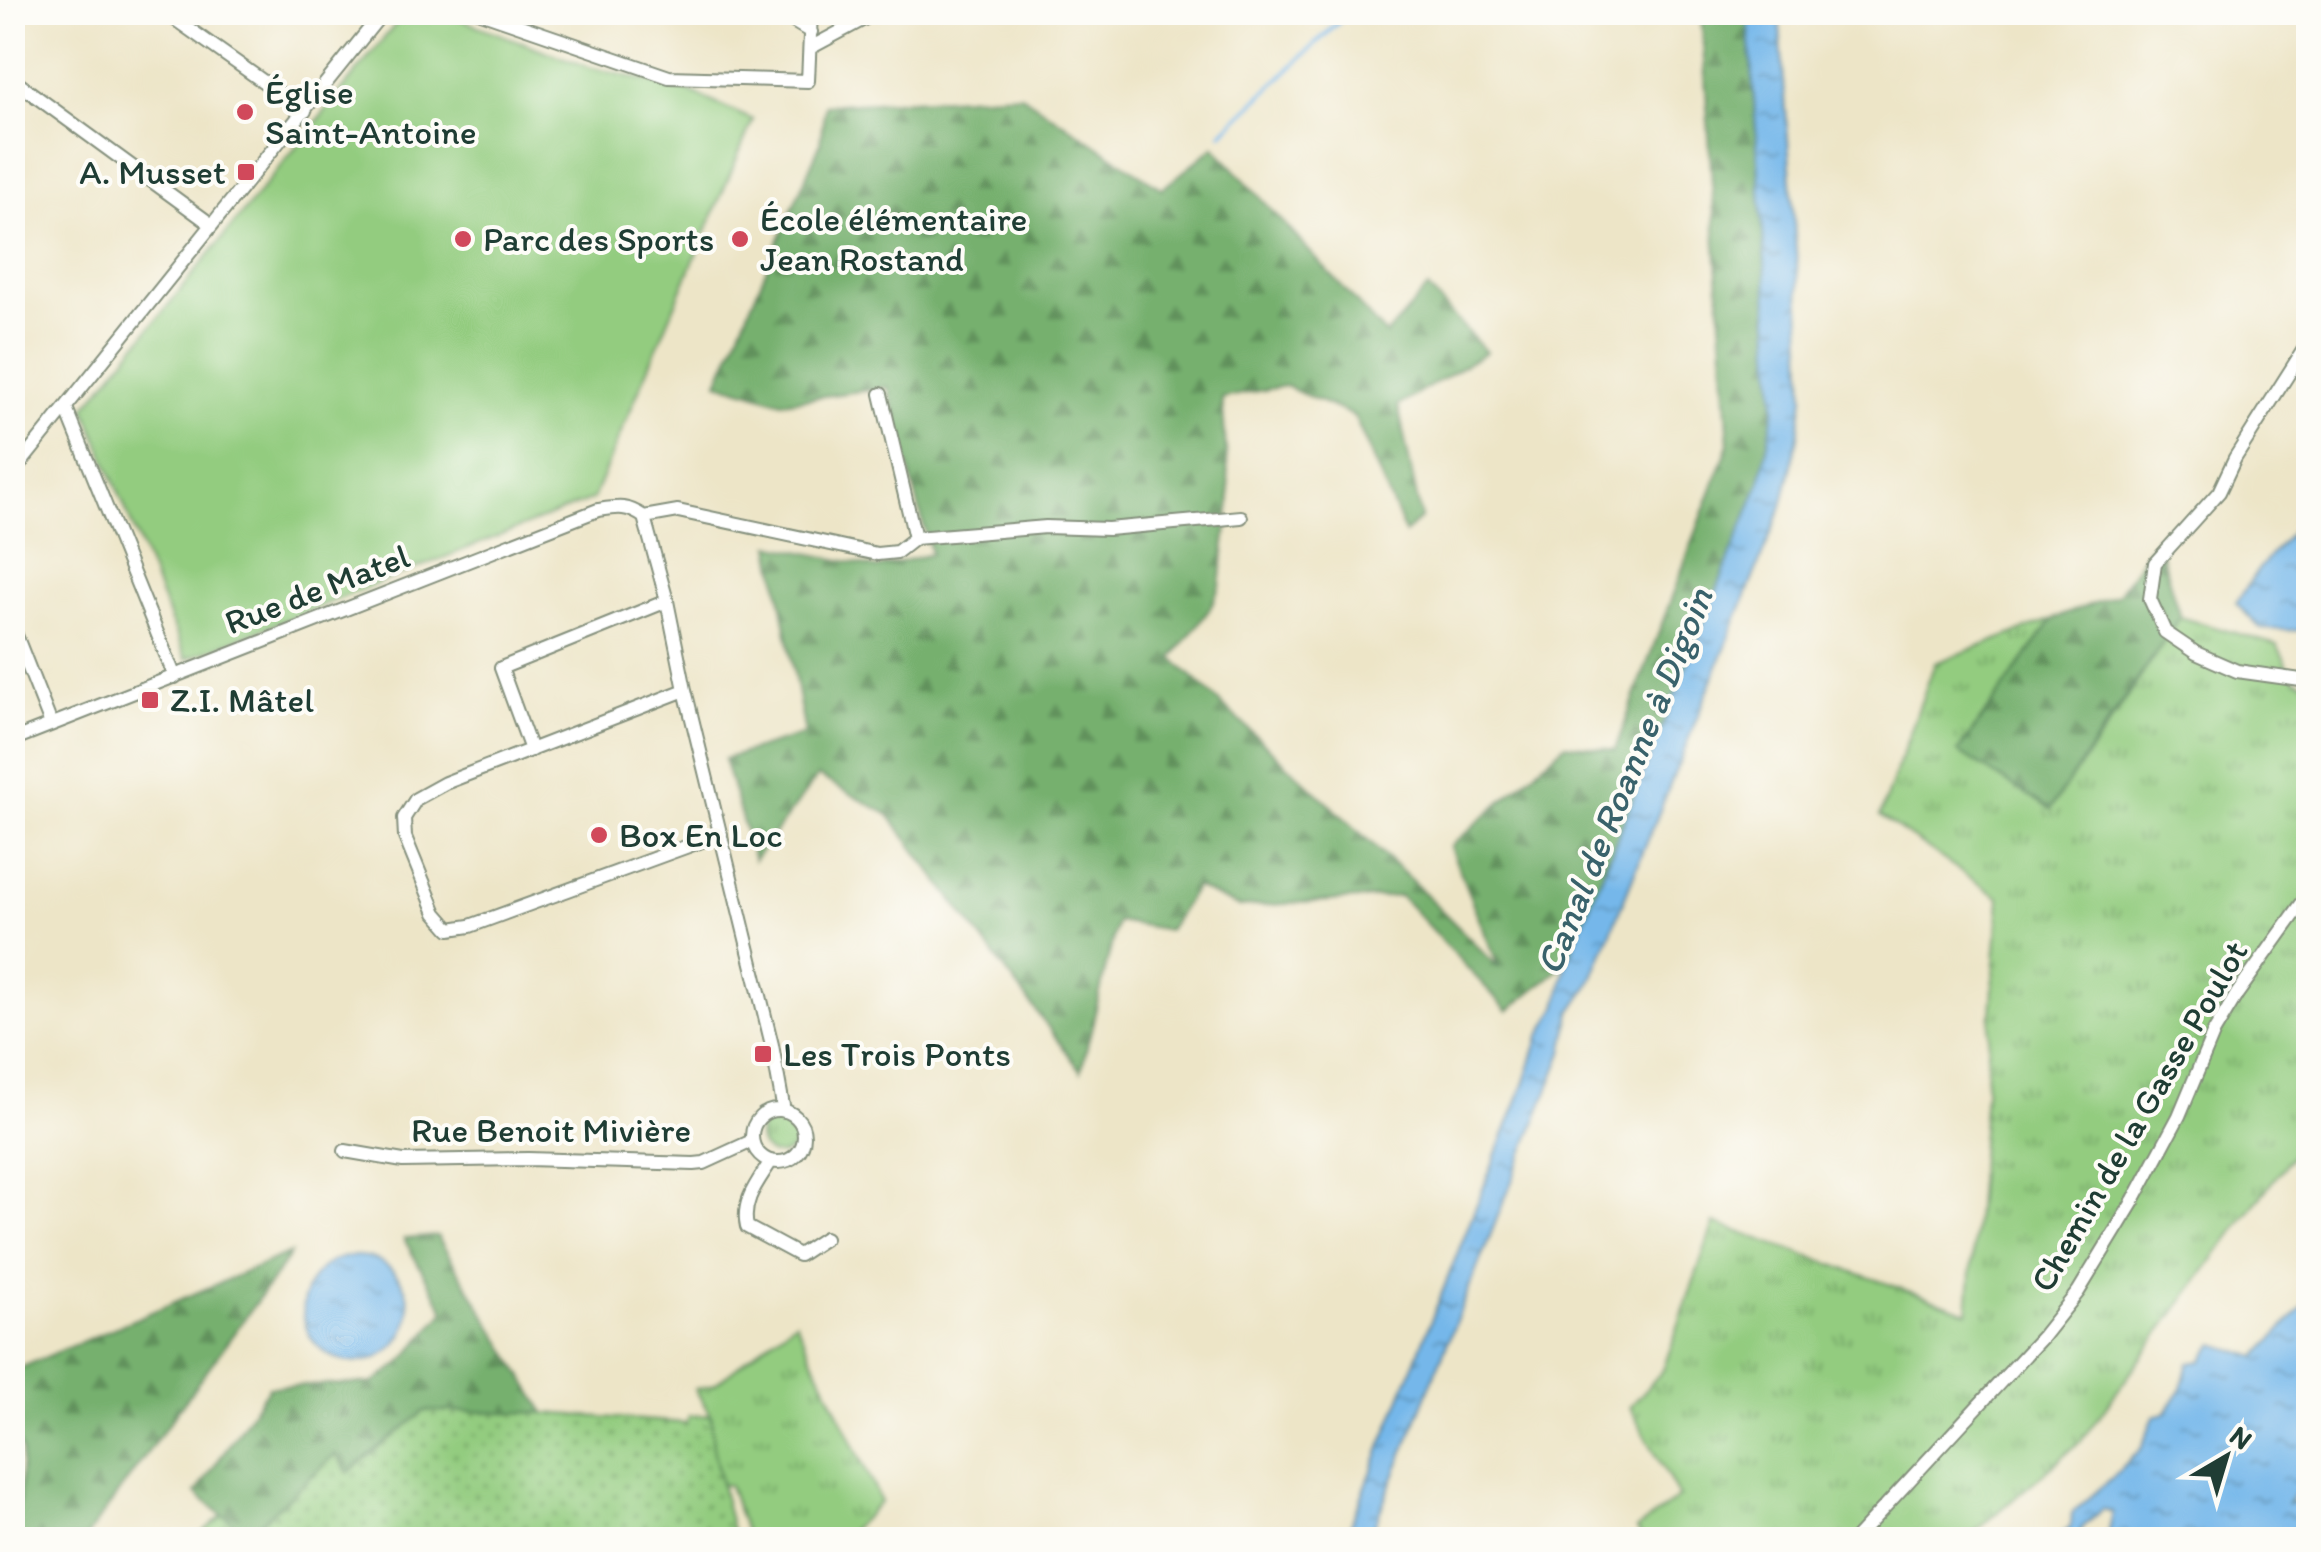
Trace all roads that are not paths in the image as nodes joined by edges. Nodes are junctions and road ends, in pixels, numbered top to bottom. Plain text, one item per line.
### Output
1 (165, 12) edge
2 (383, 12) edge
3 (480, 12) edge
4 (778, 12) edge
5 (811, 12) edge
6 (878, 12) edge
7 (810, 32) junction
8 (810, 48) junction
9 (12, 78) edge
10 (305, 111) junction
11 (212, 225) junction
12 (2308, 343) edge
13 (881, 394) dead end
14 (66, 408) junction
15 (12, 474) edge
16 (644, 517) junction
17 (1241, 517) dead end
18 (915, 538) junction
19 (667, 600) junction
20 (12, 626) edge
21 (175, 677) junction
22 (2308, 682) edge
23 (685, 690) junction
24 (51, 724) junction
25 (12, 740) edge
26 (532, 750) junction
27 (721, 834) junction
28 (2308, 895) edge
29 (784, 1111) junction
30 (752, 1141) junction
31 (345, 1151) dead end
32 (772, 1161) junction
33 (825, 1238) dead end
34 (1854, 1540) edge

1 - 10 street
2 - 10 street
3 - 8 street
4 - 7 street
5 - 7 street
6 - 8 street
7 - 8 street
9 - 11 street
10 - 11 street
11 - 14 street
12 - 22 street
13 - 18 street
14 - 15 street
14 - 21 street
16 - 18 street, Rue de Matel
16 - 19 street
16 - 21 street, Rue de Matel
17 - 18 street, Rue de Matel
19 - 23 street
19 - 26 street
20 - 24 street
21 - 24 street, Rue de Matel
23 - 26 street
23 - 27 street
24 - 25 street, Rue de Matel
26 - 27 street
27 - 29 street
28 - 34 street, Chemin de la Gasse Poulot
29 - 30 street
29 - 32 street
30 - 31 street, Rue Benoit Mivière
30 - 32 street
32 - 33 street

